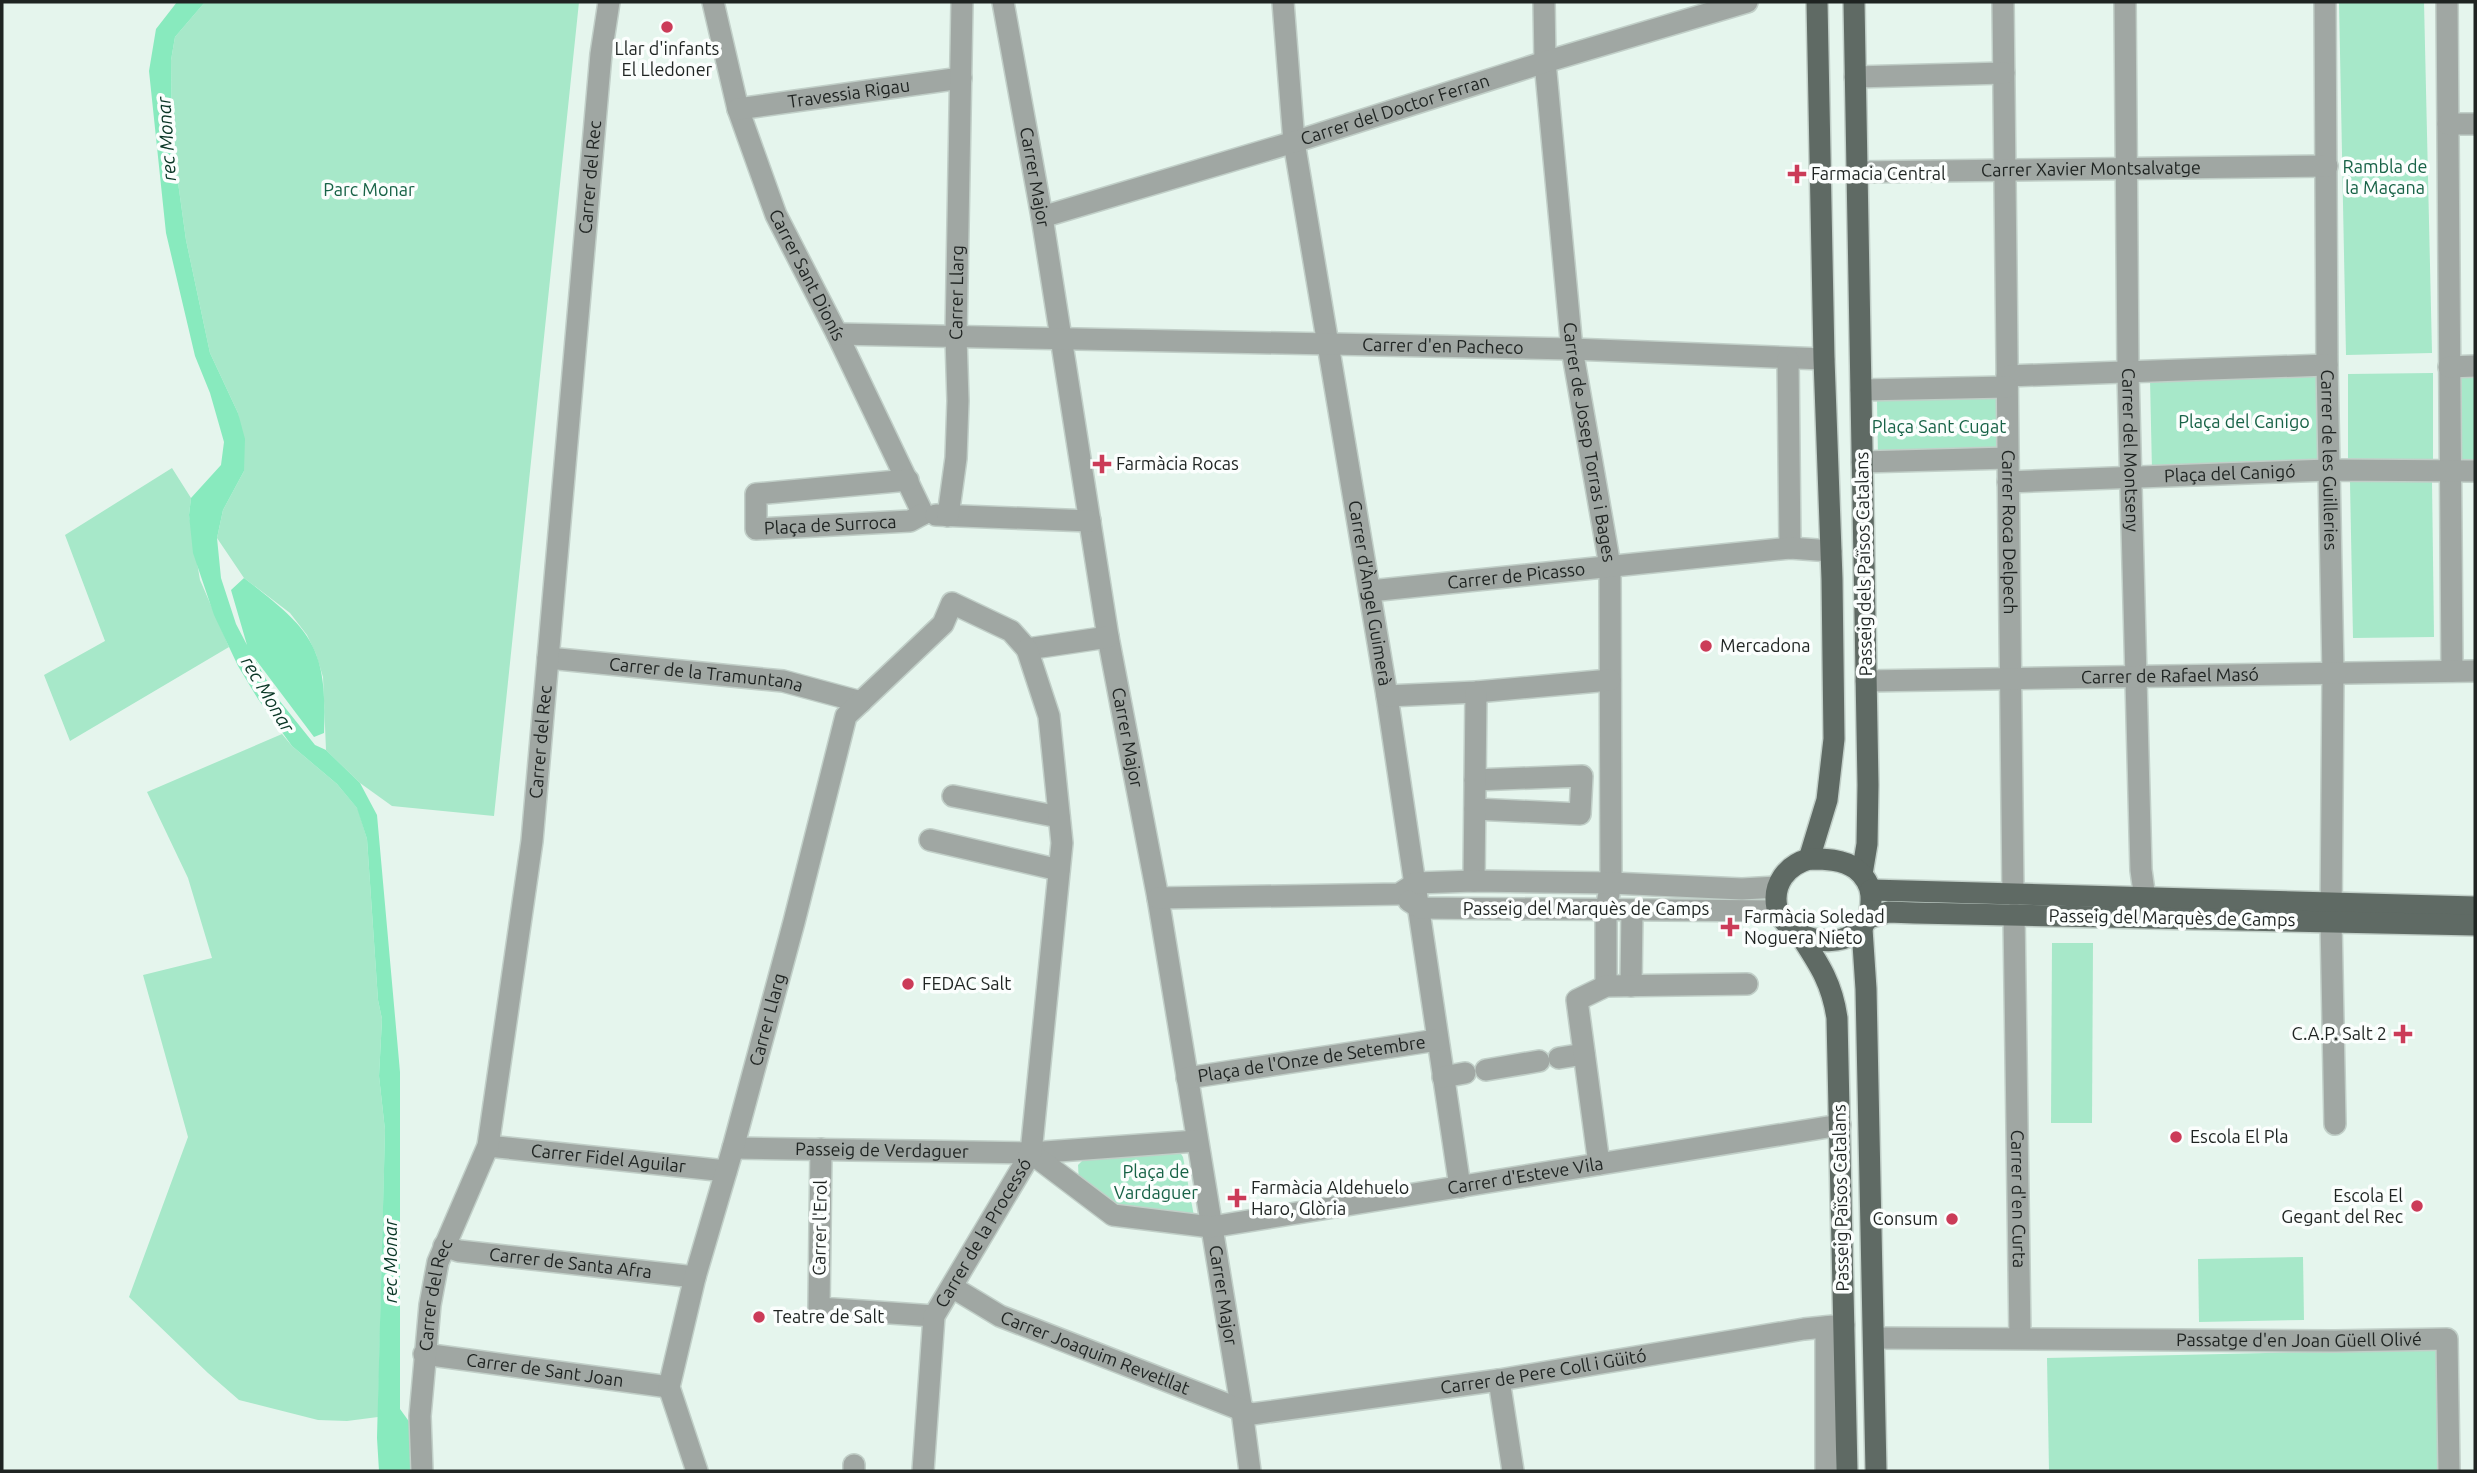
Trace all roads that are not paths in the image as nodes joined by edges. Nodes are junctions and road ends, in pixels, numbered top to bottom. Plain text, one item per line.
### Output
1 (608, 2) edge
2 (713, 2) edge
3 (962, 2) edge
4 (1003, 2) edge
5 (1283, 2) edge
6 (1544, 2) edge
7 (1747, 2) edge
8 (1817, 2) edge
9 (1854, 2) edge
10 (2003, 2) edge
11 (2125, 2) edge
12 (2325, 2) edge
13 (2448, 2) edge
14 (1545, 62) junction
15 (2004, 72) junction
16 (961, 74) junction
17 (1855, 77) junction
18 (738, 108) junction
19 (2448, 124) junction
20 (2475, 124) edge
21 (1294, 142) junction
22 (2327, 166) junction
23 (2004, 170) junction
24 (2127, 170) junction
25 (1857, 172) junction
26 (1042, 217) junction
27 (837, 334) junction
28 (956, 337) junction
29 (1060, 340) junction
30 (1328, 344) junction
31 (1572, 349) junction
32 (1788, 359) junction
33 (1824, 359) junction
34 (2327, 365) junction
35 (2475, 366) edge
36 (2449, 367) junction
37 (2128, 372) junction
38 (2007, 381) junction
39 (1861, 390) junction
40 (2008, 458) junction
41 (1862, 462) junction
42 (2329, 470) junction
43 (2452, 471) junction
44 (2475, 471) edge
45 (2130, 479) junction
46 (908, 480) junction
47 (2008, 482) junction
48 (923, 514) junction
49 (948, 516) junction
50 (1090, 521) junction
51 (1790, 548) junction
52 (1831, 551) junction
53 (1610, 566) junction
54 (1370, 591) junction
55 (1108, 637) junction
56 (1027, 649) junction
57 (548, 658) junction
58 (2452, 671) junction
59 (2475, 671) edge
60 (2333, 673) junction
61 (2135, 676) junction
62 (2011, 678) junction
63 (1610, 680) junction
64 (1866, 681) junction
65 (1476, 692) junction
66 (1387, 696) junction
67 (861, 702) junction
68 (1475, 779) junction
69 (953, 796) dead end
70 (1475, 809) junction
71 (1059, 817) junction
72 (930, 840) dead end
73 (1809, 859) junction
74 (1059, 870) junction
75 (1474, 881) junction
76 (1866, 882) junction
77 (1611, 883) junction
78 (1777, 887) junction
79 (1407, 888) junction
80 (1158, 898) junction
81 (2146, 899) junction
82 (2013, 904) junction
83 (2475, 907) edge
84 (1420, 908) junction
85 (1606, 909) junction
86 (1632, 909) junction
87 (1778, 911) junction
88 (2331, 912) junction
89 (1866, 923) junction
90 (2475, 925) edge
91 (1800, 935) junction
92 (1747, 984) dead end
93 (1606, 986) junction
94 (1631, 986) junction
95 (1437, 1040) junction
96 (1584, 1054) junction
97 (1443, 1077) junction
98 (1187, 1078) junction
99 (2335, 1124) dead end
100 (1840, 1125) junction
101 (1196, 1141) junction
102 (488, 1146) junction
103 (733, 1148) junction
104 (821, 1149) junction
105 (1031, 1153) junction
106 (1599, 1164) junction
107 (726, 1171) junction
108 (1460, 1187) junction
109 (1211, 1227) junction
110 (444, 1246) junction
111 (695, 1277) junction
112 (952, 1287) junction
113 (934, 1317) junction
114 (1835, 1326) junction
115 (1874, 1338) junction
116 (2020, 1338) junction
117 (424, 1354) junction
118 (1499, 1380) junction
119 (669, 1387) junction
120 (1242, 1411) junction
121 (422, 1471) edge
122 (697, 1471) edge
123 (923, 1471) edge
124 (1250, 1471) edge
125 (1513, 1471) edge
126 (1826, 1471) edge
127 (1847, 1471) edge
128 (1876, 1471) edge
129 (2449, 1471) edge

1 - 57 street, Carrer del Rec
2 - 18 street, Carrer Sant Dionís
3 - 16 street
4 - 26 street, Carrer Major
5 - 21 street, Carrer d'Àngel Guimerà
6 - 14 street, Carrer de Josep Torras i Bages
7 - 14 street, Carrer del Doctor Ferran
8 - 33 main road
9 - 17 main road, Passeig dels Països Catalans
10 - 15 street, Carrer Roca Delpech
11 - 24 street, Carrer del Montseny
12 - 22 street, Carrer de les Guilleries
13 - 19 street
14 - 21 street, Carrer del Doctor Ferran
14 - 31 street, Carrer de Josep Torras i Bages
15 - 17 street
15 - 23 street, Carrer Roca Delpech
16 - 18 street, Travessia Rigau
16 - 28 street, Carrer Llarg
17 - 25 main road, Passeig dels Països Catalans
18 - 27 street, Carrer Sant Dionís
19 - 20 street
19 - 36 street
21 - 26 street, Carrer del Doctor Ferran
21 - 30 street, Carrer d'Àngel Guimerà
22 - 24 street, Carrer Xavier Montsalvatge
22 - 34 street, Carrer de les Guilleries
23 - 24 street, Carrer Xavier Montsalvatge
23 - 25 street, Carrer Xavier Montsalvatge
23 - 38 street, Carrer Roca Delpech
24 - 37 street, Carrer del Montseny
25 - 39 main road, Passeig dels Països Catalans
26 - 29 street, Carrer Major
27 - 28 street, Carrer d'en Pacheco
27 - 46 street, Carrer Sant Dionís
28 - 29 street, Carrer d'en Pacheco
28 - 49 street, Carrer Llarg
29 - 30 street, Carrer d'en Pacheco
29 - 50 street, Carrer Major
30 - 31 street, Carrer d'en Pacheco
30 - 54 street, Carrer d'Àngel Guimerà
31 - 32 street, Carrer d'en Pacheco
31 - 53 street, Carrer de Josep Torras i Bages
32 - 33 street, Carrer d'en Pacheco
32 - 51 street
33 - 52 main road
34 - 37 street
34 - 42 street, Carrer de les Guilleries
35 - 36 street
36 - 43 street
37 - 38 street
37 - 45 street, Carrer del Montseny
38 - 39 street
38 - 40 street, Carrer Roca Delpech
39 - 41 main road, Passeig dels Països Catalans
40 - 41 street
40 - 47 street, Carrer Roca Delpech
41 - 64 main road, Passeig dels Països Catalans
42 - 43 street, Plaça del Canigó
42 - 45 street, Plaça del Canigó
42 - 60 street, Carrer de les Guilleries
43 - 44 street, Plaça del Canigó
43 - 58 street
45 - 47 street, Plaça del Canigó
45 - 61 street, Carrer del Montseny
46 - 48 street, Carrer Sant Dionís
46 - 48 street, Plaça de Surroca
47 - 62 street, Carrer Roca Delpech
48 - 49 street
49 - 50 street
50 - 55 street, Carrer Major
51 - 52 street, Carrer de Picasso
51 - 53 street, Carrer de Picasso
52 - 73 main road
53 - 54 street, Carrer de Picasso
53 - 63 street, Carrer de Josep Torras i Bages
54 - 66 street, Carrer d'Àngel Guimerà
55 - 56 street
55 - 80 street, Carrer Major
56 - 67 street, Carrer Llarg
56 - 71 street, Carrer de la Processó
57 - 67 street, Carrer de la Tramuntana
57 - 102 street, Carrer del Rec
58 - 59 street, Carrer de Rafael Masó
58 - 60 street, Carrer de Rafael Masó
60 - 61 street, Carrer de Rafael Masó
60 - 88 street, Carrer de les Guilleries
61 - 62 street, Carrer de Rafael Masó
61 - 81 street, Carrer del Montseny
62 - 64 street, Carrer de Rafael Masó
62 - 82 street, Carrer Roca Delpech
63 - 65 street
63 - 77 street, Carrer de Josep Torras i Bages
64 - 76 main road, Passeig dels Països Catalans
65 - 66 street
65 - 68 street
66 - 79 street, Carrer d'Àngel Guimerà
67 - 103 street, Carrer Llarg
68 - 70 street
68 - 70 street
69 - 71 street
70 - 75 street
71 - 74 street, Carrer de la Processó
72 - 74 street
73 - 76 main road
73 - 78 main road
74 - 105 street, Carrer de la Processó
75 - 77 street, Passeig del Marquès de Camps
75 - 79 street, Passeig del Marquès de Camps
76 - 82 main road, Passeig del Marquès de Camps
76 - 89 main road
77 - 78 street, Passeig del Marquès de Camps
77 - 85 street, Carrer de Josep Torras i Bages
78 - 87 main road
79 - 80 street, Passeig del Marquès de Camps
79 - 84 street, Carrer d'Àngel Guimerà
80 - 98 street, Carrer Major
81 - 82 main road, Passeig del Marquès de Camps
81 - 88 main road, Passeig del Marquès de Camps
82 - 88 main road, Passeig del Marquès de Camps
82 - 89 main road, Passeig del Marquès de Camps
82 - 116 street, Carrer d'en Curta
83 - 88 main road, Passeig del Marquès de Camps
84 - 85 street, Passeig del Marquès de Camps
84 - 95 street, Carrer d'Àngel Guimerà
85 - 86 street, Passeig del Marquès de Camps
85 - 93 street, Carrer de Josep Torras i Bages
86 - 87 street, Passeig del Marquès de Camps
86 - 94 street
87 - 91 main road
88 - 90 main road, Passeig del Marquès de Camps
88 - 99 street, Carrer de les Guilleries
89 - 91 main road
89 - 115 main road
91 - 100 main road, Passeig Països Catalans
92 - 94 street
93 - 94 street
93 - 96 street
95 - 97 street, Carrer d'Àngel Guimerà
95 - 98 street, Plaça de l'Onze de Setembre
96 - 97 street
96 - 106 street
97 - 108 street, Carrer d'Àngel Guimerà
98 - 101 street, Carrer Major
100 - 106 street, Carrer d'Esteve Vila
100 - 114 main road, Passeig Països Catalans
101 - 105 street, Passeig de Verdaguer
101 - 109 street, Carrer Major
102 - 107 street, Carrer Fidel Aguilar
102 - 110 street, Carrer del Rec
103 - 104 street, Passeig de Verdaguer
103 - 107 street, Carrer Llarg
104 - 105 street, Passeig de Verdaguer
104 - 113 street, Carrer l'Erol
105 - 109 street, Carrer d'Esteve Vila
105 - 112 street, Carrer de la Processó
106 - 108 street, Carrer d'Esteve Vila
107 - 111 street, Carrer Llarg
108 - 109 street, Carrer d'Esteve Vila
109 - 120 street, Carrer Major
110 - 111 street, Carrer de Santa Afra
110 - 117 street, Carrer del Rec
111 - 119 street, Carrer Llarg
112 - 113 street, Carrer de la Processó
112 - 120 street, Carrer Joaquim Revetllat
113 - 123 street, Carrer de la Processó
114 - 118 street, Carrer de Pere Coll i Güitó
114 - 126 street, Passeig Països Catalans
114 - 127 main road, Passeig Països Catalans
115 - 116 street
115 - 128 main road
116 - 129 street, Passatge d'en Joan Güell Olivé
117 - 119 street, Carrer de Sant Joan
117 - 121 street, Carrer del Rec
118 - 120 street, Carrer de Pere Coll i Güitó
118 - 125 street
119 - 122 street
120 - 124 street, Carrer Major

